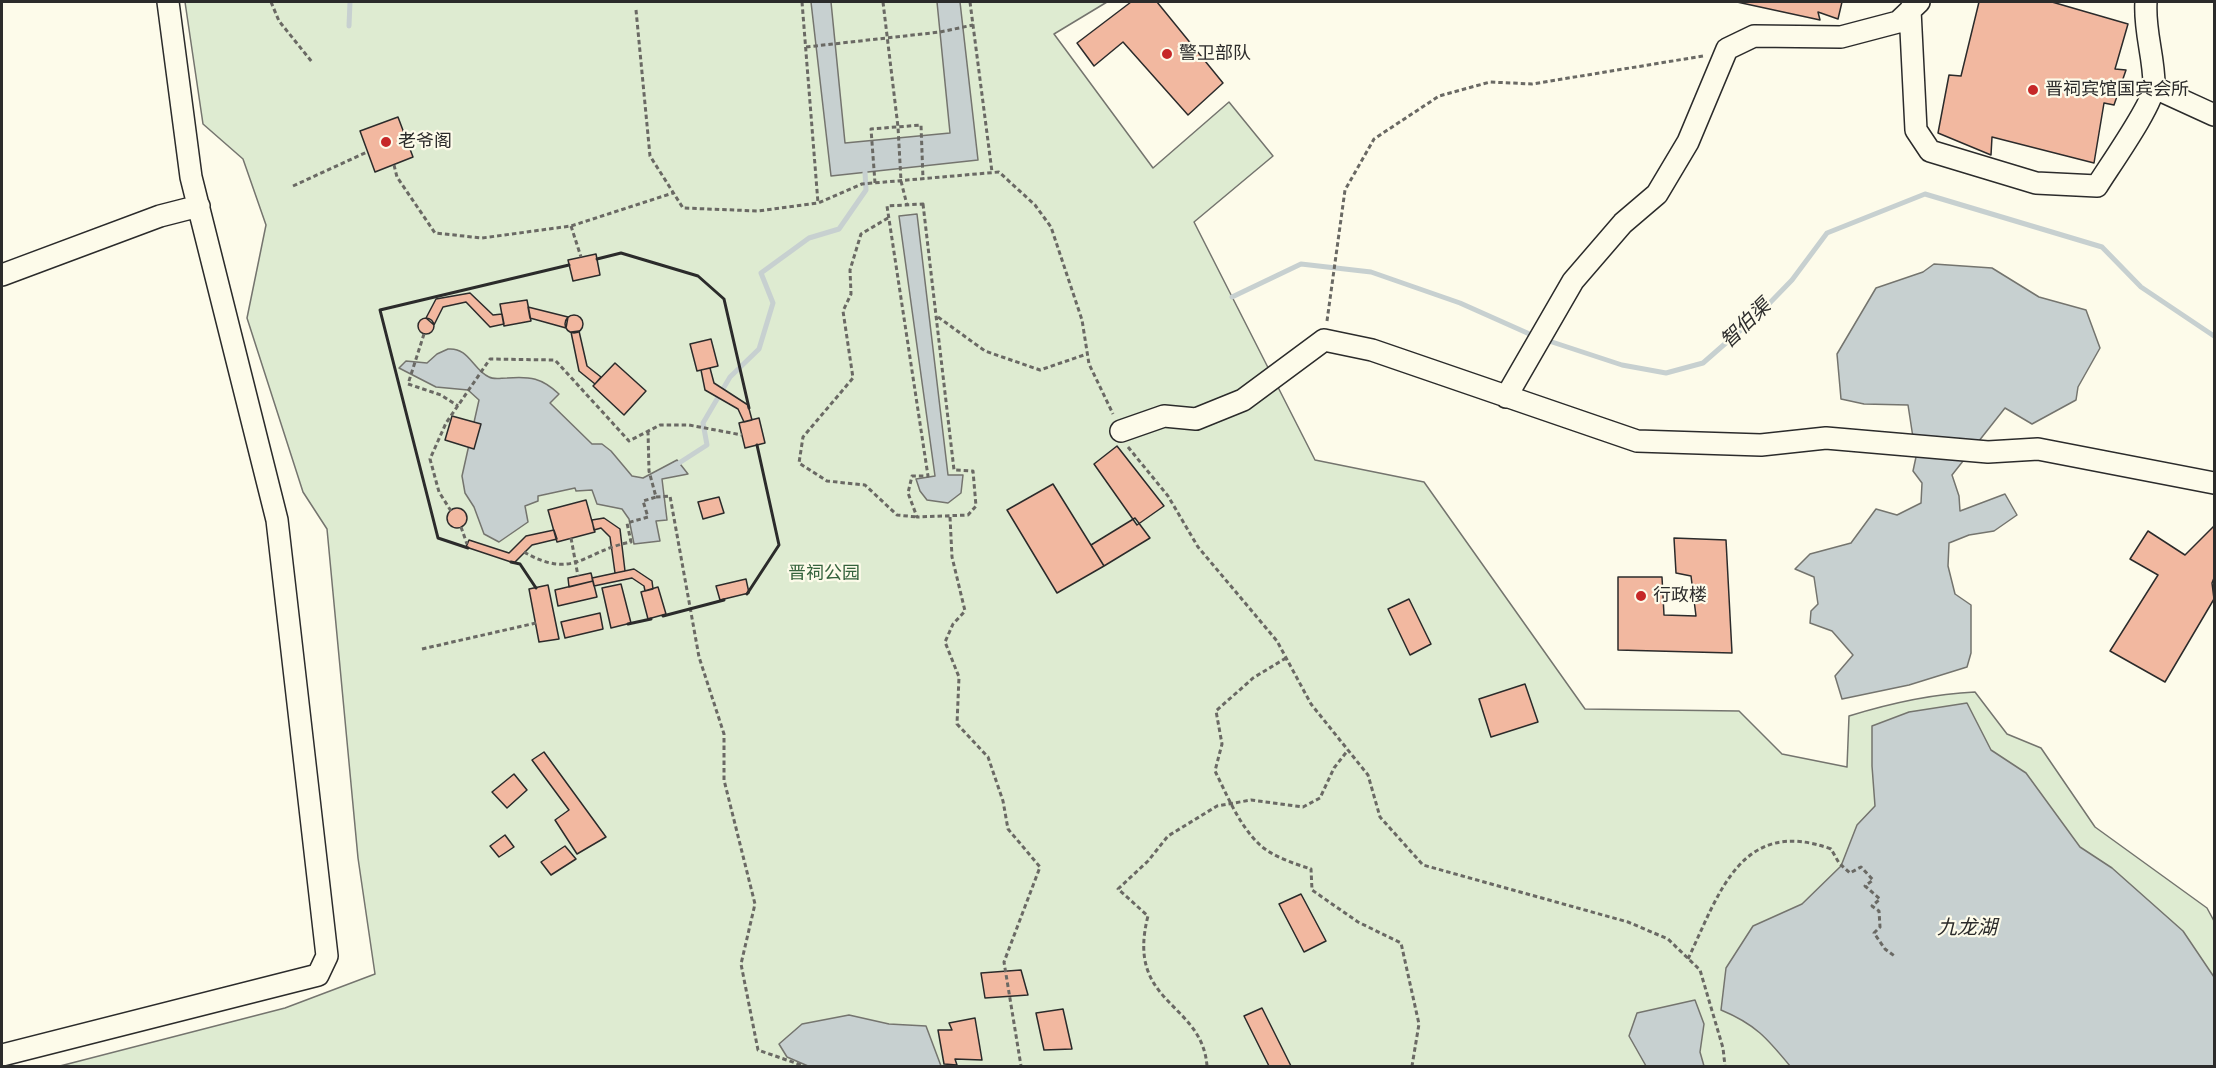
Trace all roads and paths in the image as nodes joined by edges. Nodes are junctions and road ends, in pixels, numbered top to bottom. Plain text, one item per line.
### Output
1 (168, 2) edge
2 (271, 2) edge
3 (801, 2) edge
4 (883, 2) edge
5 (970, 2) edge
6 (2146, 2) edge
7 (1914, 6) edge
8 (636, 10) dead end
9 (973, 25) junction
10 (888, 36) junction
11 (805, 46) junction
12 (1727, 49) junction
13 (312, 62) dead end
14 (2155, 88) junction
15 (2214, 115) edge
16 (898, 127) junction
17 (365, 153) dead end
18 (394, 166) dead end
19 (992, 173) junction
20 (923, 179) junction
21 (901, 181) junction
22 (875, 183) junction
23 (293, 186) dead end
24 (673, 193) junction
25 (818, 202) junction
26 (907, 205) junction
27 (199, 206) junction
28 (889, 218) junction
29 (572, 226) junction
30 (581, 257) dead end
31 (2, 275) edge
32 (938, 317) junction
33 (424, 334) dead end
34 (1324, 340) junction
35 (1087, 354) junction
36 (1506, 397) junction
37 (458, 406) junction
38 (648, 431) junction
39 (1121, 431) junction
40 (742, 435) dead end
41 (2214, 483) edge
42 (656, 497) junction
43 (451, 511) dead end
44 (917, 516) junction
45 (950, 517) junction
46 (462, 527) dead end
47 (571, 538) dead end
48 (467, 544) dead end
49 (524, 552) dead end
50 (574, 563) junction
51 (578, 576) dead end
52 (536, 623) dead end
53 (422, 649) dead end
54 (1286, 658) junction
55 (1348, 750) junction
56 (1231, 804) junction
57 (1896, 957) dead end
58 (1688, 959) junction
59 (2, 1055) edge
60 (804, 1066) edge
61 (1021, 1066) edge
62 (1207, 1066) edge
63 (1412, 1066) edge
64 (1725, 1066) edge

1 - 27 street
2 - 13 path
3 - 11 path
4 - 10 path
5 - 9 path
6 - 14 street
7 - 12 street
7 - 14 street
8 - 24 path
9 - 10 path
9 - 19 path
10 - 11 path
10 - 16 path
11 - 25 path
12 - 34 path
12 - 36 street
14 - 15 street
16 - 20 path
16 - 21 path
16 - 22 path
17 - 23 path
18 - 29 path
19 - 20 path
19 - 35 path
20 - 21 path
21 - 22 path
21 - 26 path
22 - 25 path
24 - 25 path
24 - 29 path
26 - 28 path
26 - 32 path
27 - 31 street
27 - 59 street
28 - 44 path
28 - 44 path
29 - 30 path
32 - 35 path
32 - 45 path
33 - 37 path
34 - 36 street
34 - 39 street
35 - 39 path
36 - 41 street
37 - 38 path
37 - 43 path
38 - 40 path
38 - 42 path
39 - 54 path
42 - 50 path
42 - 60 path
44 - 45 path
45 - 61 path
46 - 48 path
47 - 50 path
49 - 50 path
50 - 51 path
52 - 53 path
54 - 55 path
54 - 56 path
55 - 56 path
55 - 58 path
56 - 62 path
56 - 63 path
57 - 58 path
58 - 64 path

